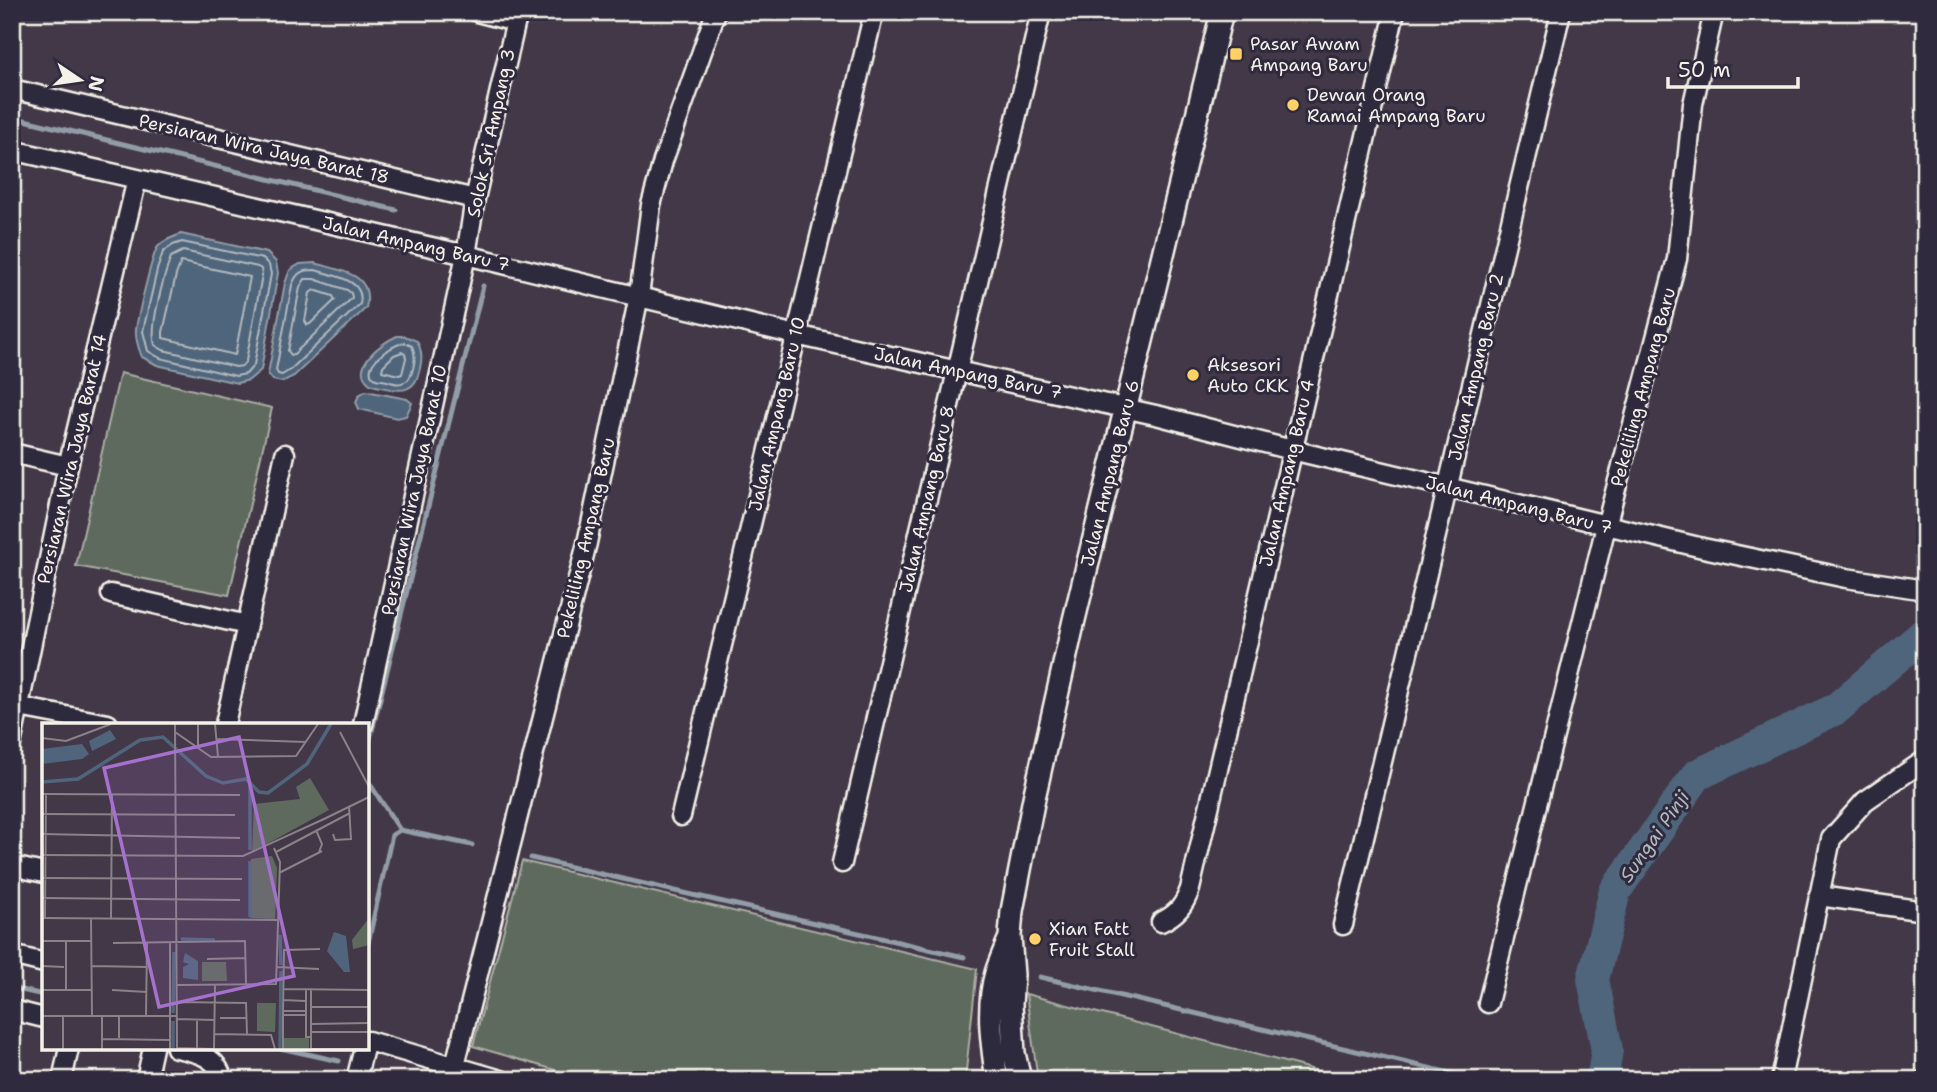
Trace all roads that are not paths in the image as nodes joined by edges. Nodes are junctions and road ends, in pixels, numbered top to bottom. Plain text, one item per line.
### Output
1 (477, 12) edge
2 (716, 12) edge
3 (874, 12) edge
4 (1041, 12) edge
5 (1222, 12) edge
6 (1395, 12) edge
7 (1560, 12) edge
8 (1711, 13) edge
9 (517, 17) edge
10 (12, 89) edge
11 (12, 150) edge
12 (137, 179) junction
13 (475, 199) junction
14 (466, 255) junction
15 (639, 296) junction
16 (796, 335) junction
17 (957, 371) junction
18 (1126, 408) junction
19 (1292, 450) junction
20 (12, 453) edge
21 (285, 454) dead end
22 (68, 466) junction
23 (1447, 487) junction
24 (1606, 526) junction
25 (1925, 590) edge
26 (111, 594) dead end
27 (247, 625) junction
28 (19, 707) junction
29 (103, 723) edge
30 (225, 723) edge
31 (363, 723) edge
32 (12, 740) edge
33 (1924, 762) edge
34 (681, 816) dead end
35 (842, 863) dead end
36 (12, 866) edge
37 (42, 873) edge
38 (1819, 896) junction
39 (1925, 911) edge
40 (1161, 922) dead end
41 (1343, 925) dead end
42 (1010, 936) junction
43 (12, 955) edge
44 (42, 962) edge
45 (1488, 1003) dead end
46 (1011, 1005) junction
47 (12, 1010) edge
48 (42, 1018) edge
49 (369, 1041) edge
50 (69, 1050) edge
51 (153, 1050) edge
52 (186, 1050) edge
53 (364, 1050) edge
54 (454, 1065) junction
55 (1001, 1079) edge
56 (62, 1080) edge
57 (146, 1080) edge
58 (222, 1080) edge
59 (356, 1080) edge
60 (500, 1080) edge
61 (1020, 1080) edge
62 (1781, 1080) edge

1 - 9 street
2 - 15 street, Pekeliling Ampang Baru
3 - 16 street, Jalan Ampang Baru 10
4 - 17 street, Jalan Ampang Baru 8
5 - 18 main road, Jalan Ampang Baru 6
6 - 19 street, Jalan Ampang Baru 4
7 - 23 street, Jalan Ampang Baru 2
8 - 24 street, Pekeliling Ampang Baru
9 - 13 street, Solok Sri Ampang 3
10 - 13 street, Persiaran Wira Jaya Barat 18
11 - 12 street, Jalan Ampang Baru 7
12 - 14 street, Jalan Ampang Baru 7
12 - 22 street, Persiaran Wira Jaya Barat 14
13 - 14 street, Solok Sri Ampang 3
14 - 15 street, Jalan Ampang Baru 7
14 - 31 street, Persiaran Wira Jaya Barat 10
15 - 16 street, Jalan Ampang Baru 7
15 - 54 street, Pekeliling Ampang Baru
16 - 17 street, Jalan Ampang Baru 7
16 - 34 street, Jalan Ampang Baru 10
17 - 18 street, Jalan Ampang Baru 7
17 - 35 street, Jalan Ampang Baru 8
18 - 19 street, Jalan Ampang Baru 7
18 - 42 main road, Jalan Ampang Baru 6
19 - 23 street, Jalan Ampang Baru 7
19 - 40 street, Jalan Ampang Baru 4
20 - 22 street
21 - 27 street
22 - 28 street, Persiaran Wira Jaya Barat 14
23 - 24 street, Jalan Ampang Baru 7
23 - 41 street, Jalan Ampang Baru 2
24 - 25 street, Jalan Ampang Baru 7
24 - 45 street, Pekeliling Ampang Baru
26 - 27 street
27 - 30 street
28 - 29 street
28 - 32 street, Persiaran Wira Jaya Barat 14
33 - 38 street
36 - 37 street
38 - 39 street
38 - 62 street
42 - 46 main road, Jalan Ampang Baru 6
42 - 55 main road, Jalan Ampang Baru 6
43 - 44 street
46 - 55 main road
46 - 61 main road, Jalan Ampang Baru 6
47 - 48 street
49 - 54 street
50 - 56 street
51 - 57 street
52 - 58 street
53 - 59 street
54 - 60 street

